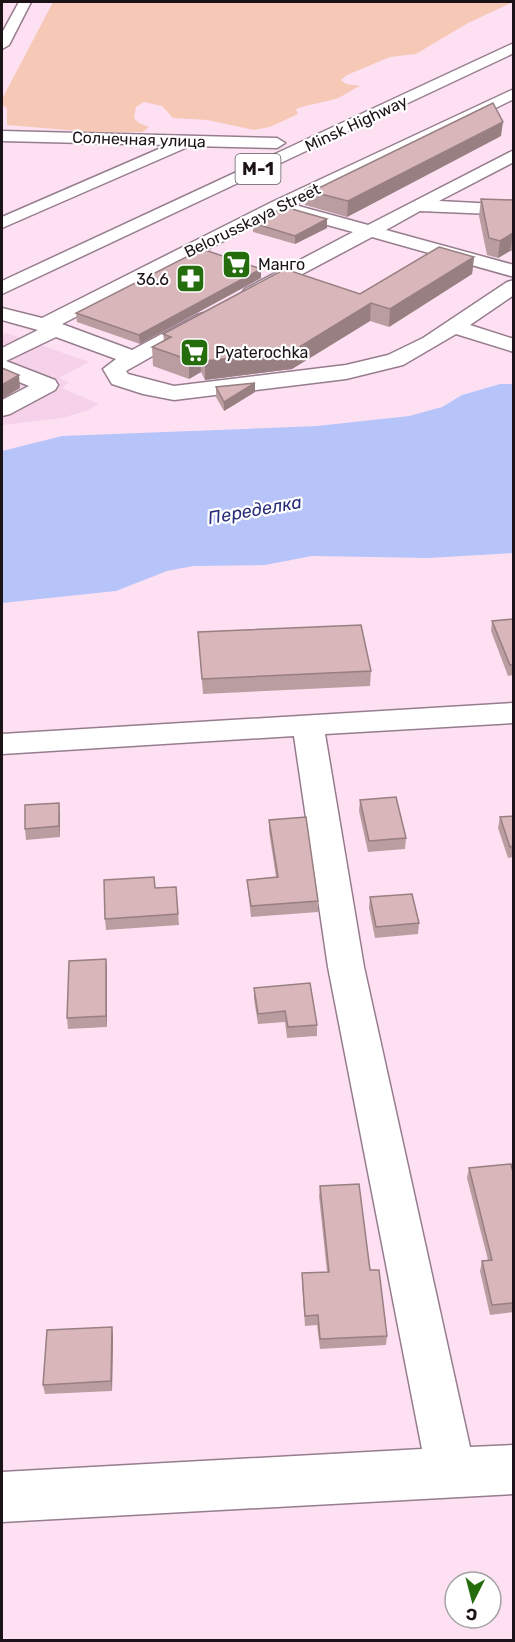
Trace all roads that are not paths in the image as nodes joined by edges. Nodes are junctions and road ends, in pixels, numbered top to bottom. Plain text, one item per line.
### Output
1 (26, 2) edge
2 (513, 34) edge
3 (2, 45) edge
4 (513, 47) edge
5 (513, 93) edge
6 (475, 113) junction
7 (492, 117) edge
8 (2, 136) edge
9 (192, 140) junction
10 (277, 143) junction
11 (510, 159) edge
12 (279, 206) junction
13 (343, 206) edge
14 (420, 206) junction
15 (132, 209) dead end
16 (513, 210) edge
17 (320, 218) junction
18 (2, 223) edge
19 (368, 230) junction
20 (513, 271) edge
21 (513, 286) edge
22 (2, 288) edge
23 (5, 319) edge
24 (453, 326) junction
25 (50, 327) junction
26 (513, 346) edge
27 (2, 356) edge
28 (132, 358) junction
29 (2, 367) edge
30 (2, 409) edge
31 (513, 713) edge
32 (308, 726) junction
33 (2, 744) edge
34 (513, 1469) edge
35 (451, 1473) junction
36 (2, 1497) edge

1 - 3 main road
2 - 10 main road, Minsk Highway / М-1
4 - 22 main road, Minsk Highway / М-1
5 - 6 main road, Belorusskaya Street
6 - 7 main road
6 - 12 main road, Belorusskaya Street
8 - 9 main road, Солнечная улица
9 - 10 main road, Солнечная улица
9 - 18 main road
10 - 15 main road, Minsk Highway / М-1
11 - 14 main road
12 - 17 main road
12 - 25 main road, Belorusskaya Street
13 - 17 main road
14 - 16 main road
14 - 19 main road
17 - 19 main road
19 - 20 main road
19 - 28 main road
21 - 24 main road
23 - 25 main road
24 - 26 main road
24 - 28 main road
25 - 27 main road, Belorusskaya Street
25 - 28 main road
29 - 30 main road
31 - 32 main road
32 - 33 main road
32 - 35 main road
34 - 35 main road
35 - 36 main road

